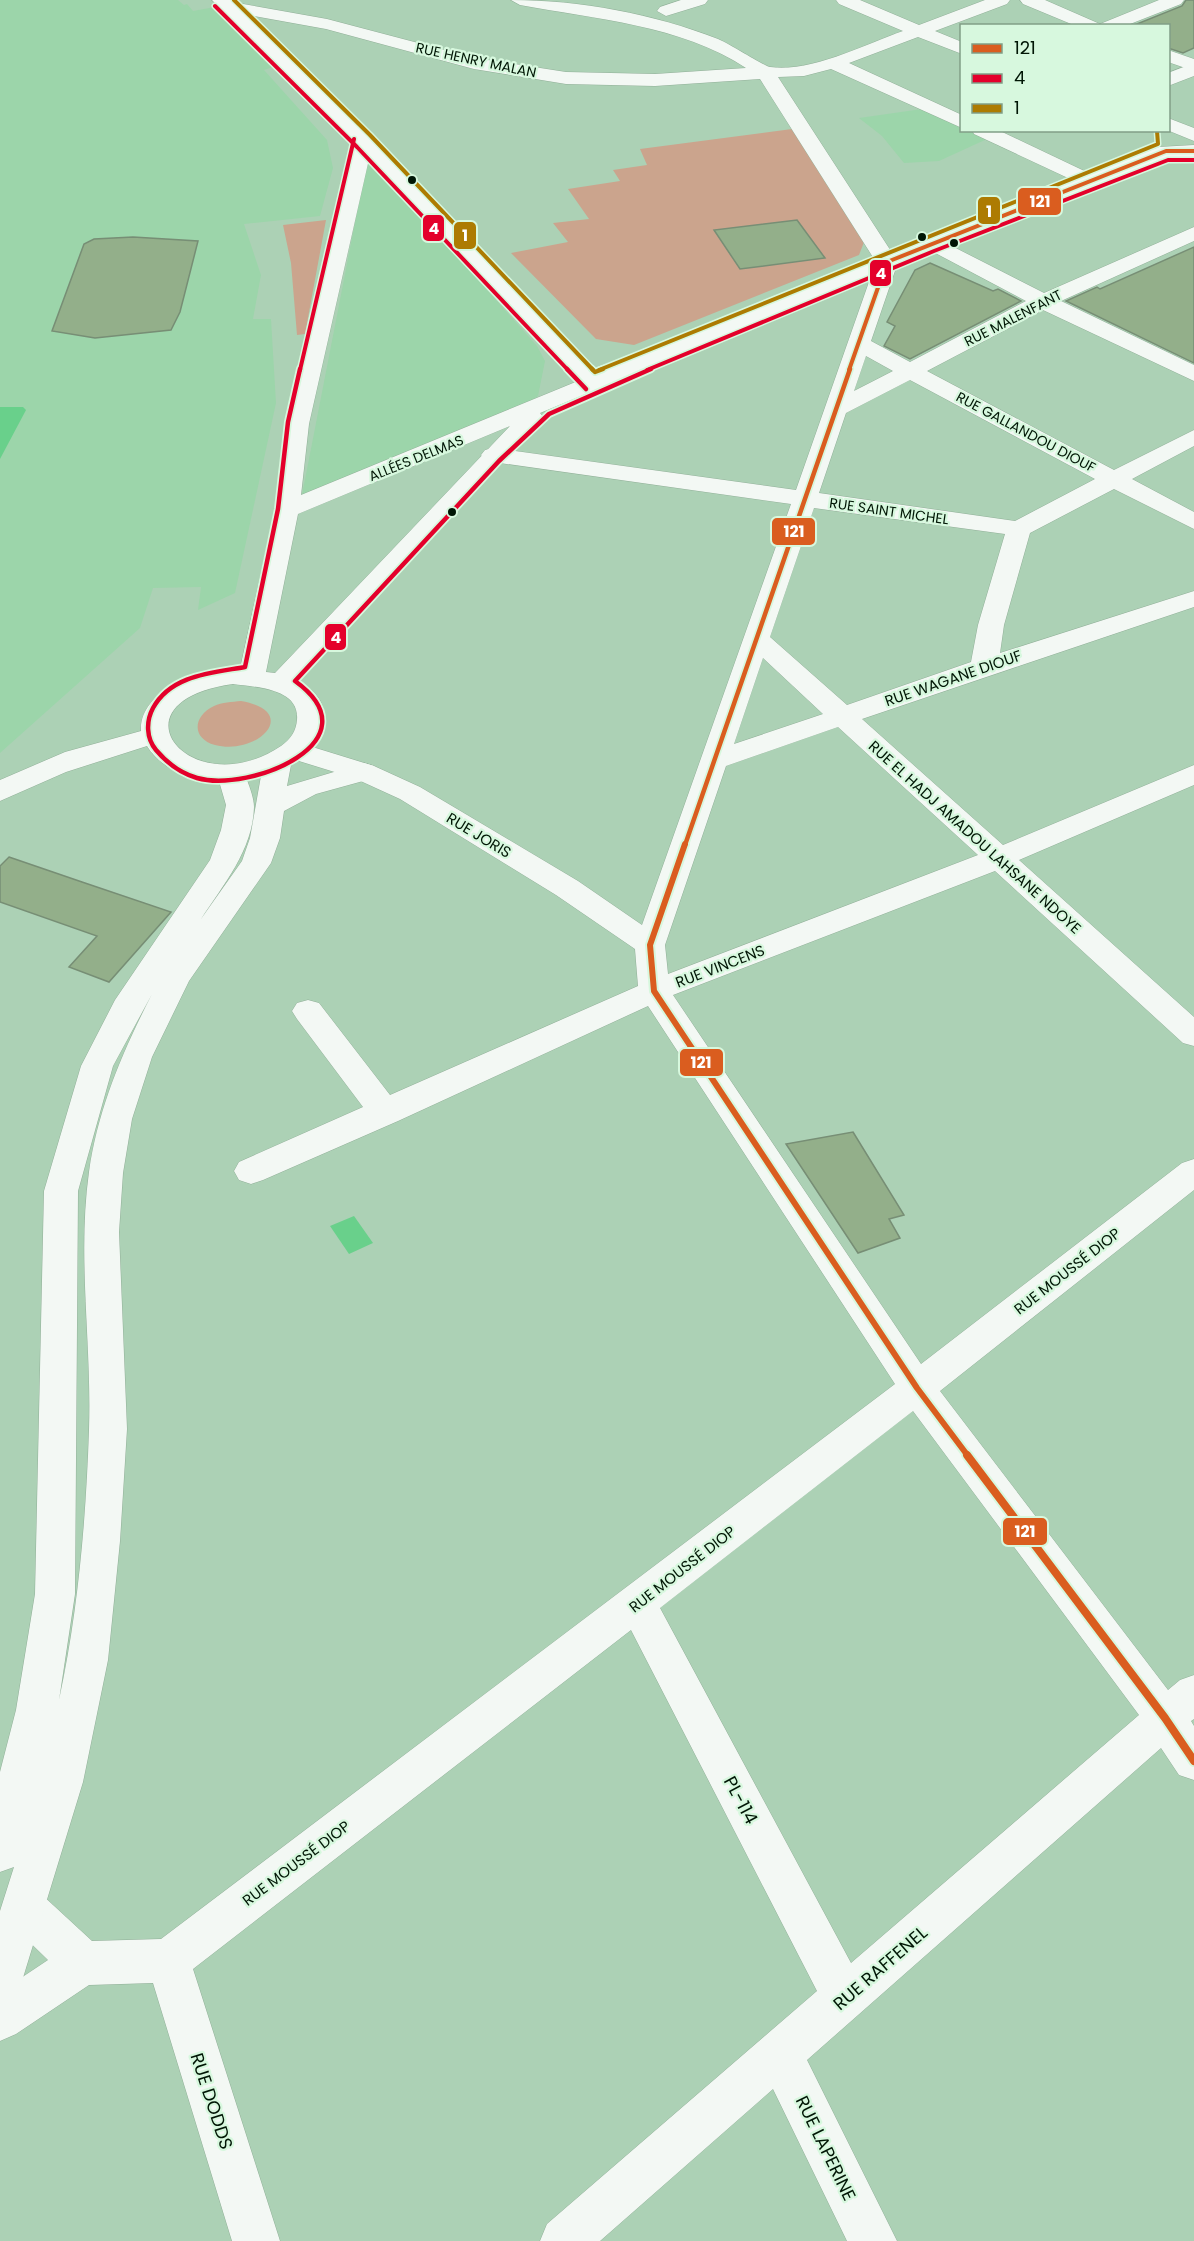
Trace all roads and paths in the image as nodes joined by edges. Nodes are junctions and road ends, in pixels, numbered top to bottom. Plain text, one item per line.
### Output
1 (520, 0) edge
2 (651, 0) edge
3 (699, 0) edge
4 (845, 0) edge
5 (1001, 0) edge
6 (1029, 0) edge
7 (1175, 0) edge
8 (224, 3) edge
9 (666, 11) junction
10 (1089, 24) edge
11 (1113, 24) edge
12 (918, 31) junction
13 (705, 39) junction
14 (960, 48) edge
15 (1170, 56) edge
16 (833, 63) junction
17 (1194, 67) edge
18 (766, 73) junction
19 (1170, 79) edge
20 (960, 121) edge
21 (1170, 125) edge
22 (985, 132) edge
23 (1194, 135) edge
24 (363, 141) junction
25 (1166, 141) edge
26 (1194, 151) edge
27 (1090, 181) junction
28 (1188, 242) edge
29 (931, 243) junction
30 (886, 262) junction
31 (1042, 301) junction
32 (858, 343) junction
33 (910, 370) junction
34 (1194, 374) edge
35 (593, 383) junction
36 (544, 406) junction
37 (835, 410) junction
38 (1194, 437) edge
39 (493, 454) junction
40 (1114, 479) junction
41 (804, 499) junction
42 (287, 510) junction
43 (1194, 522) edge
44 (1019, 529) junction
45 (1194, 599) edge
46 (756, 638) junction
47 (984, 667) junction
48 (252, 676) junction
49 (281, 682) junction
50 (842, 717) junction
51 (154, 736) junction
52 (286, 756) junction
53 (713, 762) junction
54 (364, 772) junction
55 (231, 773) junction
56 (1194, 774) edge
57 (0, 792) edge
58 (271, 806) junction
59 (999, 858) junction
60 (650, 945) junction
61 (654, 991) junction
62 (308, 1011) dead end
63 (1194, 1035) edge
64 (386, 1113) junction
65 (251, 1171) dead end
66 (1194, 1172) edge
67 (917, 1388) junction
68 (637, 1603) junction
69 (1180, 1706) edge
70 (1194, 1761) edge
71 (0, 1852) edge
72 (25, 1908) junction
73 (168, 1961) junction
74 (83, 1963) junction
75 (0, 1980) edge
76 (845, 1998) junction
77 (0, 2018) edge
78 (780, 2055) junction
79 (256, 2241) edge
80 (564, 2241) edge
81 (873, 2241) edge

1 - 13 street
2 - 9 street
3 - 9 street
4 - 12 street
5 - 12 street, RUE HENRY MALAN
6 - 10 street
7 - 11 street
8 - 18 street, RUE HENRY MALAN
8 - 24 street
9 - 13 street
12 - 14 street
12 - 16 street, RUE HENRY MALAN
13 - 18 street
15 - 17 street
16 - 18 street, RUE HENRY MALAN
16 - 20 street
17 - 19 street
18 - 30 street
21 - 23 street
22 - 27 street
24 - 35 street
24 - 42 street
25 - 26 street
25 - 27 street, ALLÉES DELMAS
27 - 29 street, ALLÉES DELMAS
28 - 31 street, RUE MALENFANT
29 - 30 street, ALLÉES DELMAS
29 - 31 street
30 - 32 street
30 - 35 street, ALLÉES DELMAS
31 - 33 street, RUE MALENFANT
31 - 34 street
32 - 33 street, RUE GALLANDOU DIOUF
32 - 37 street
33 - 37 street, RUE MALENFANT
33 - 40 street, RUE GALLANDOU DIOUF
35 - 36 street, ALLÉES DELMAS
36 - 39 street
36 - 42 street, ALLÉES DELMAS
37 - 41 street
38 - 40 street
39 - 41 street, RUE SAINT MICHEL
39 - 49 street
40 - 43 street, RUE GALLANDOU DIOUF
40 - 44 street
41 - 44 street, RUE SAINT MICHEL
41 - 46 street
42 - 48 street
44 - 47 street
45 - 47 street, RUE WAGANE DIOUF
46 - 50 street, RUE EL HADJ AMADOU LAHSANE NDOYE
46 - 53 street
47 - 50 street, RUE WAGANE DIOUF
48 - 49 street
48 - 51 street
49 - 52 street
50 - 53 street, RUE WAGANE DIOUF
50 - 59 street, RUE EL HADJ AMADOU LAHSANE NDOYE
51 - 55 street
51 - 57 street
52 - 54 street, RUE JORIS
52 - 55 street
52 - 58 street
53 - 60 street
54 - 58 street
54 - 60 street, RUE JORIS
55 - 71 street
56 - 59 street, RUE VINCENS
58 - 72 street
59 - 61 street, RUE VINCENS
59 - 63 street, RUE EL HADJ AMADOU LAHSANE NDOYE
60 - 61 street
61 - 64 street, RUE VINCENS
61 - 67 street
62 - 64 street
64 - 65 street, RUE VINCENS
66 - 67 street, RUE MOUSSÉ DIOP
67 - 68 street, RUE MOUSSÉ DIOP
67 - 69 street
68 - 73 street, RUE MOUSSÉ DIOP
68 - 76 street, PL-114
69 - 70 street
69 - 76 street, RUE RAFFENEL
72 - 74 street
72 - 75 street
73 - 74 street
73 - 79 street, RUE DODDS
74 - 77 street
76 - 78 street, RUE RAFFENEL
78 - 80 street, RUE RAFFENEL
78 - 81 street, RUE LAPERINE

